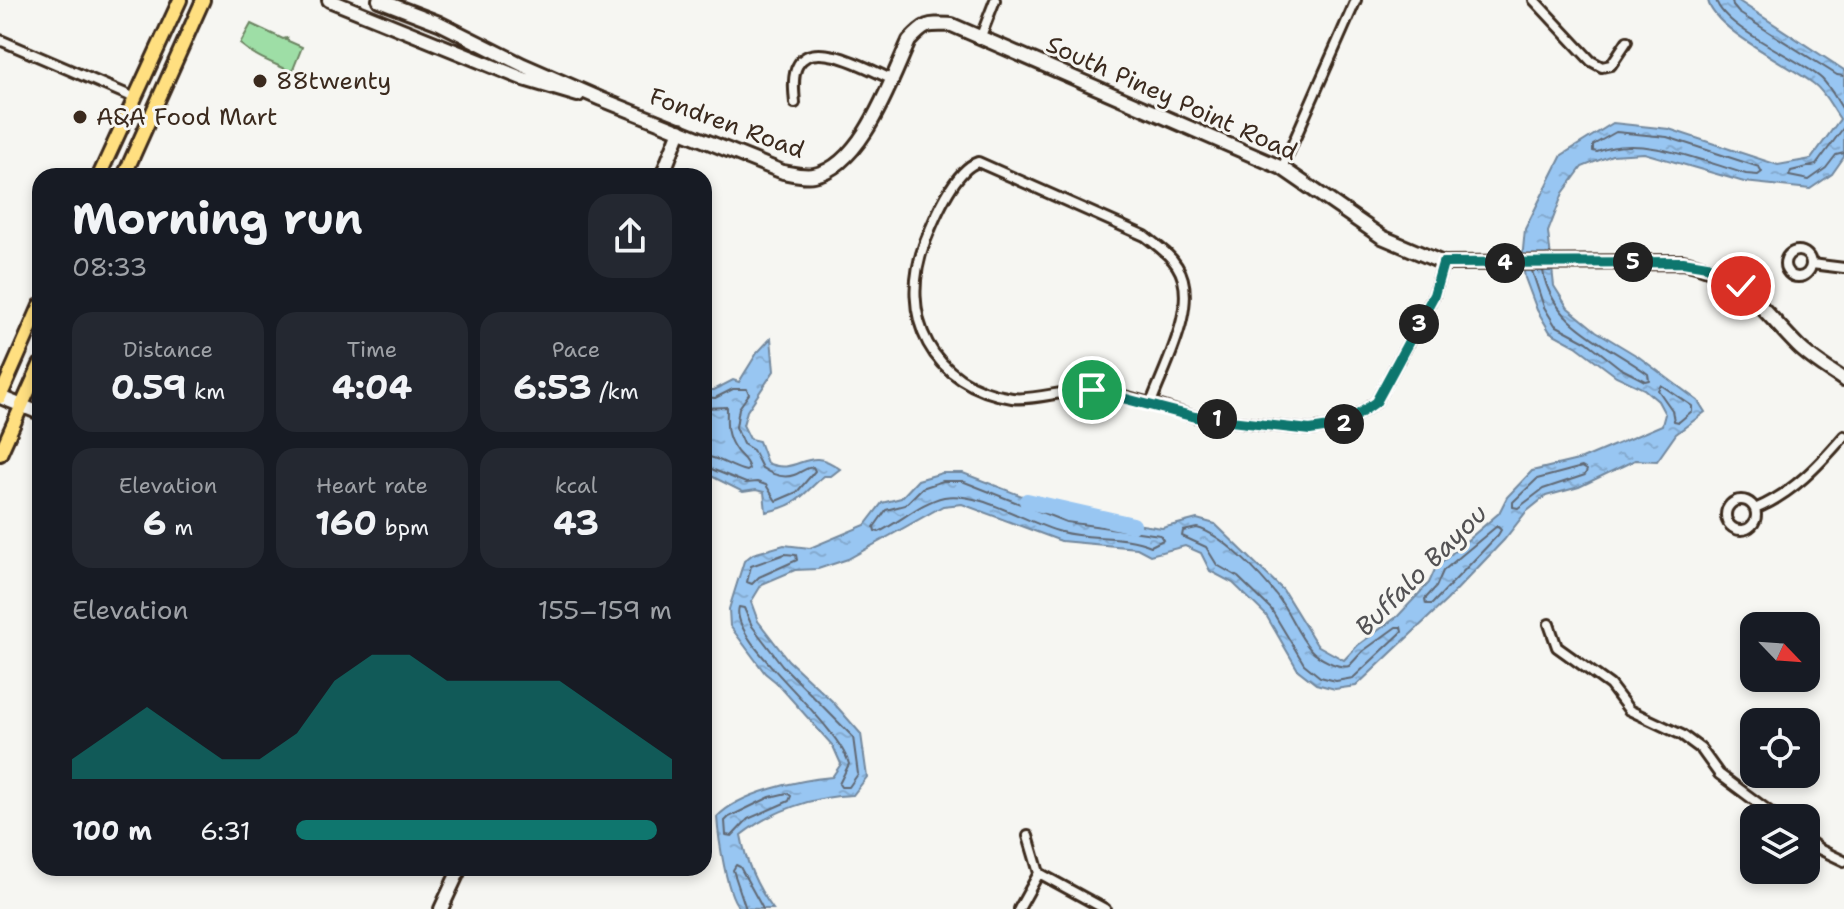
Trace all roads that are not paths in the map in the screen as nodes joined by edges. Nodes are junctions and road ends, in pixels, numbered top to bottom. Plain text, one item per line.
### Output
1 (180, 0) edge
2 (203, 0) edge
3 (329, 0) edge
4 (379, 0) edge
5 (995, 0) edge
6 (1356, 0) edge
7 (1534, 0) edge
8 (981, 36) junction
9 (0, 40) edge
10 (1627, 41) dead end
11 (891, 79) junction
12 (135, 98) junction
13 (601, 99) junction
14 (795, 103) dead end
15 (680, 130) junction
16 (836, 164) joint
17 (103, 168) edge
18 (128, 168) edge
19 (665, 168) edge
20 (1282, 168) junction
21 (1443, 263) junction
22 (1812, 264) dead end
23 (1844, 268) edge
24 (32, 324) edge
25 (1844, 380) edge
26 (32, 383) edge
27 (0, 397) edge
28 (1151, 403) junction
29 (22, 406) junction
30 (32, 410) edge
31 (1844, 436) edge
32 (0, 454) edge
33 (1755, 509) dead end
34 (1549, 624) dead end
35 (1759, 804) edge
36 (1028, 836) dead end
37 (1820, 849) edge
38 (1844, 861) edge
39 (1039, 873) junction
40 (456, 876) edge
41 (441, 909) edge
42 (1019, 909) edge
43 (1105, 909) edge

1 - 12 main road
2 - 18 main road
3 - 13 street, Fondren Road
4 - 13 street, Fondren Road
5 - 8 street
6 - 20 street
7 - 10 street
8 - 11 street, South Piney Point Road
8 - 20 street, South Piney Point Road
9 - 12 street
11 - 14 street
11 - 16 street, South Piney Point Road
12 - 17 main road
13 - 15 street, Fondren Road
15 - 16 street, Fondren Road
15 - 19 street
20 - 21 street, South Piney Point Road
21 - 25 street, South Piney Point Road
21 - 28 street
22 - 23 street
24 - 27 main road
26 - 29 main road
27 - 29 street
28 - 28 street
29 - 30 street
29 - 32 main road
31 - 33 street
34 - 35 street
36 - 39 street
37 - 38 street
39 - 42 street
39 - 43 street
40 - 41 street

